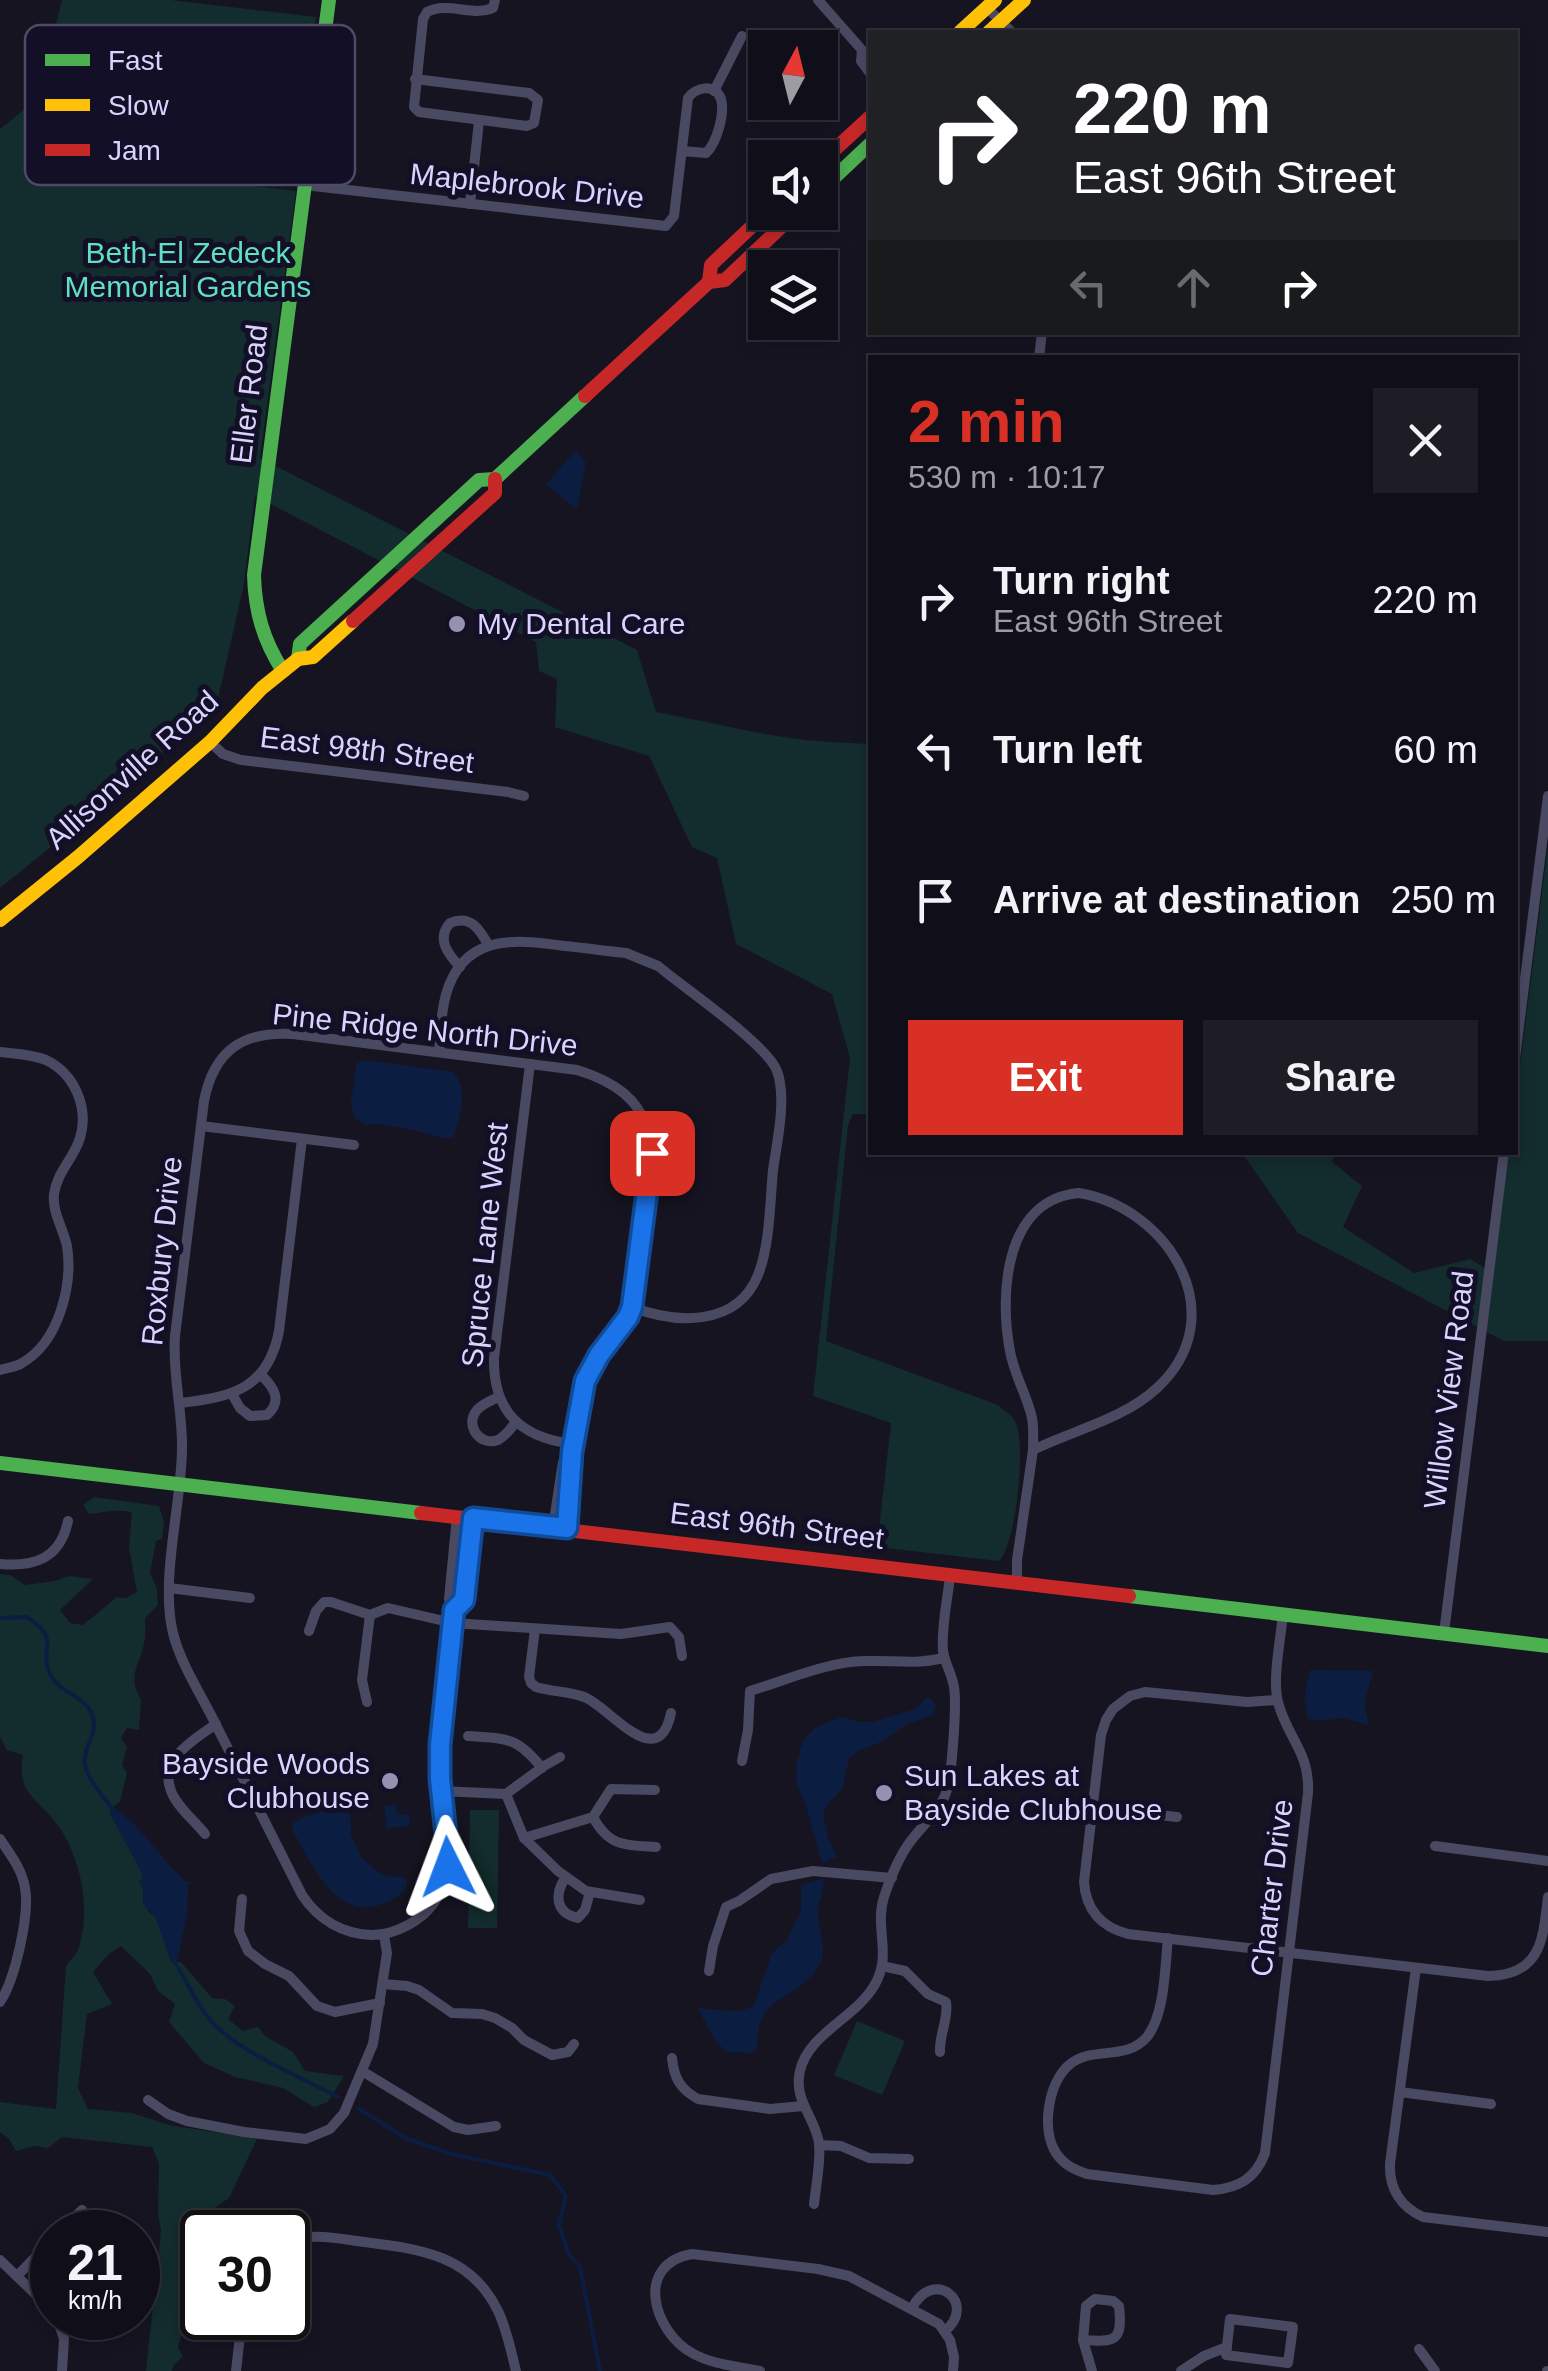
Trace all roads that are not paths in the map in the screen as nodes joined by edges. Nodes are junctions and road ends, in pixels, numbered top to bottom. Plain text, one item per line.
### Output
1 (329, 0) edge
2 (495, 0) edge
3 (818, 0) edge
4 (1024, 0) edge
5 (991, 4) edge
6 (326, 25) edge
7 (1001, 29) edge
8 (962, 30) edge
9 (742, 36) dead end
10 (866, 50) edge
11 (416, 79) junction
12 (714, 90) junction
13 (868, 119) edge
14 (479, 121) junction
15 (838, 146) edge
16 (868, 146) edge
17 (682, 151) junction
18 (838, 174) edge
19 (304, 185) joint
20 (470, 204) junction
21 (748, 230) edge
22 (778, 230) edge
23 (709, 282) junction
24 (282, 671) junction
25 (210, 742) junction
26 (524, 796) dead end
27 (1548, 796) edge
28 (1546, 831) edge
29 (0, 920) edge
30 (489, 946) junction
31 (460, 967) junction
32 (1518, 1036) edge
33 (247, 1040) joint
34 (0, 1052) edge
35 (439, 1052) junction
36 (530, 1064) junction
37 (201, 1126) junction
38 (302, 1139) junction
39 (354, 1145) dead end
40 (1504, 1155) edge
41 (632, 1307) junction
42 (0, 1370) edge
43 (261, 1374) junction
44 (232, 1394) junction
45 (498, 1397) junction
46 (180, 1403) junction
47 (516, 1422) junction
48 (573, 1448) junction
49 (1033, 1450) junction
50 (0, 1462) edge
51 (180, 1484) junction
52 (457, 1516) junction
53 (473, 1518) junction
54 (68, 1522) dead end
55 (560, 1528) junction
56 (0, 1564) edge
57 (950, 1575) junction
58 (1016, 1583) junction
59 (168, 1588) junction
60 (250, 1598) dead end
61 (1284, 1614) junction
62 (370, 1615) junction
63 (454, 1616) junction
64 (535, 1629) junction
65 (309, 1631) dead end
66 (1444, 1634) junction
67 (1548, 1646) edge
68 (682, 1656) dead end
69 (944, 1658) junction
70 (1277, 1700) junction
71 (367, 1702) dead end
72 (671, 1713) dead end
73 (216, 1724) junction
74 (468, 1736) dead end
75 (560, 1757) dead end
76 (742, 1761) dead end
77 (542, 1768) junction
78 (656, 1790) dead end
79 (442, 1792) junction
80 (506, 1794) junction
81 (1093, 1808) junction
82 (592, 1817) junction
83 (1176, 1817) dead end
84 (206, 1834) dead end
85 (524, 1838) junction
86 (0, 1839) edge
87 (1435, 1846) dead end
88 (656, 1847) dead end
89 (1548, 1861) edge
90 (566, 1877) junction
91 (892, 1878) junction
92 (590, 1892) junction
93 (1548, 1898) edge
94 (242, 1899) dead end
95 (640, 1900) dead end
96 (1546, 1927) edge
97 (384, 1934) junction
98 (1168, 1938) junction
99 (1290, 1953) junction
100 (882, 1966) junction
101 (1416, 1968) junction
102 (709, 1971) dead end
103 (383, 1984) junction
104 (0, 2002) edge
105 (380, 2002) junction
106 (574, 2044) dead end
107 (940, 2052) dead end
108 (672, 2058) dead end
109 (362, 2071) junction
110 (1400, 2092) junction
111 (148, 2100) dead end
112 (1491, 2104) dead end
113 (803, 2106) junction
114 (496, 2126) dead end
115 (819, 2145) junction
116 (909, 2159) dead end
117 (814, 2204) dead end
118 (1548, 2232) edge
119 (310, 2238) edge
120 (0, 2260) edge
121 (30, 2263) edge
122 (18, 2275) junction
123 (30, 2287) edge
124 (912, 2308) junction
125 (945, 2331) junction
126 (64, 2340) edge
127 (240, 2340) edge
128 (1083, 2340) junction
129 (1226, 2347) junction
130 (1418, 2350) dead end
131 (62, 2371) edge
132 (236, 2371) edge
133 (516, 2371) edge
134 (760, 2371) edge
135 (953, 2371) edge
136 (1092, 2371) edge
137 (1181, 2371) edge
138 (1435, 2371) edge

1 - 6 main road, Eller Road
2 - 11 street
3 - 10 street
4 - 7 main road
5 - 7 street
5 - 8 main road
9 - 12 street, Maplebrook Drive
11 - 14 street
11 - 14 street
12 - 17 street, Maplebrook Drive
12 - 17 street, Maplebrook Drive
13 - 15 main road
14 - 20 street
16 - 18 main road
17 - 20 street, Maplebrook Drive
19 - 20 street, Maplebrook Drive
19 - 24 main road, Eller Road
21 - 23 main road, Allisonville Road
22 - 23 main road, Allisonville Road
23 - 24 main road, Allisonville Road
24 - 25 main road, Allisonville Road
25 - 26 street, East 98th Street
25 - 29 main road, Allisonville Road
27 - 28 street
28 - 32 street
30 - 31 street
30 - 31 street
30 - 41 street
31 - 35 street
33 - 35 street, Pine Ridge North Drive
33 - 37 street, Roxbury Drive
34 - 42 street
35 - 36 street, Pine Ridge North Drive
36 - 41 street, Pine Ridge North Drive
36 - 45 street, Spruce Lane West
37 - 38 street
37 - 46 street, Roxbury Drive
38 - 39 street
38 - 43 street
40 - 66 street, Willow View Road
41 - 48 street
43 - 44 street
43 - 44 street
44 - 46 street
45 - 47 street, Spruce Lane West
45 - 47 street
46 - 51 street, Roxbury Drive
47 - 48 street
48 - 55 street
49 - 49 street
49 - 58 street
50 - 51 main road, East 96th Street
51 - 52 main road, East 96th Street
51 - 59 street, Roxbury Drive
52 - 53 main road, East 96th Street
52 - 63 street
53 - 55 main road, East 96th Street
53 - 63 street
54 - 56 street
55 - 57 main road, East 96th Street
57 - 58 main road, East 96th Street
57 - 69 street
58 - 61 main road, East 96th Street
59 - 60 street
59 - 73 street, Roxbury Drive
61 - 66 main road, East 96th Street
61 - 70 street, Charter Drive
62 - 63 street
62 - 65 street
62 - 71 street
63 - 64 street
63 - 79 street
64 - 68 street
64 - 72 street
66 - 67 main road, East 96th Street
69 - 76 street
69 - 91 street
70 - 81 street
70 - 99 street, Charter Drive
73 - 84 street
73 - 97 street, Roxbury Drive
74 - 77 street
75 - 77 street
77 - 80 street
78 - 82 street
79 - 80 street
79 - 97 street
80 - 85 street
81 - 83 street
81 - 98 street
82 - 85 street
82 - 88 street
85 - 90 street
86 - 104 street
87 - 89 street
90 - 92 street
90 - 92 street
91 - 100 street
91 - 102 street
92 - 95 street
93 - 96 street
94 - 105 street
96 - 101 street
97 - 103 street
98 - 99 street
98 - 99 street, Charter Drive
99 - 101 street
100 - 107 street
100 - 113 street
101 - 110 street
103 - 105 street
103 - 106 street
105 - 109 street
108 - 113 street
109 - 111 street
109 - 114 street
110 - 112 street
110 - 118 street
113 - 115 street
115 - 116 street
115 - 117 street
119 - 133 street
120 - 122 street
121 - 122 street
122 - 123 street
124 - 125 street
124 - 125 street
124 - 134 street
125 - 135 street
126 - 131 street
127 - 132 street
128 - 128 street
128 - 136 street
129 - 129 street
129 - 137 street
130 - 138 street

